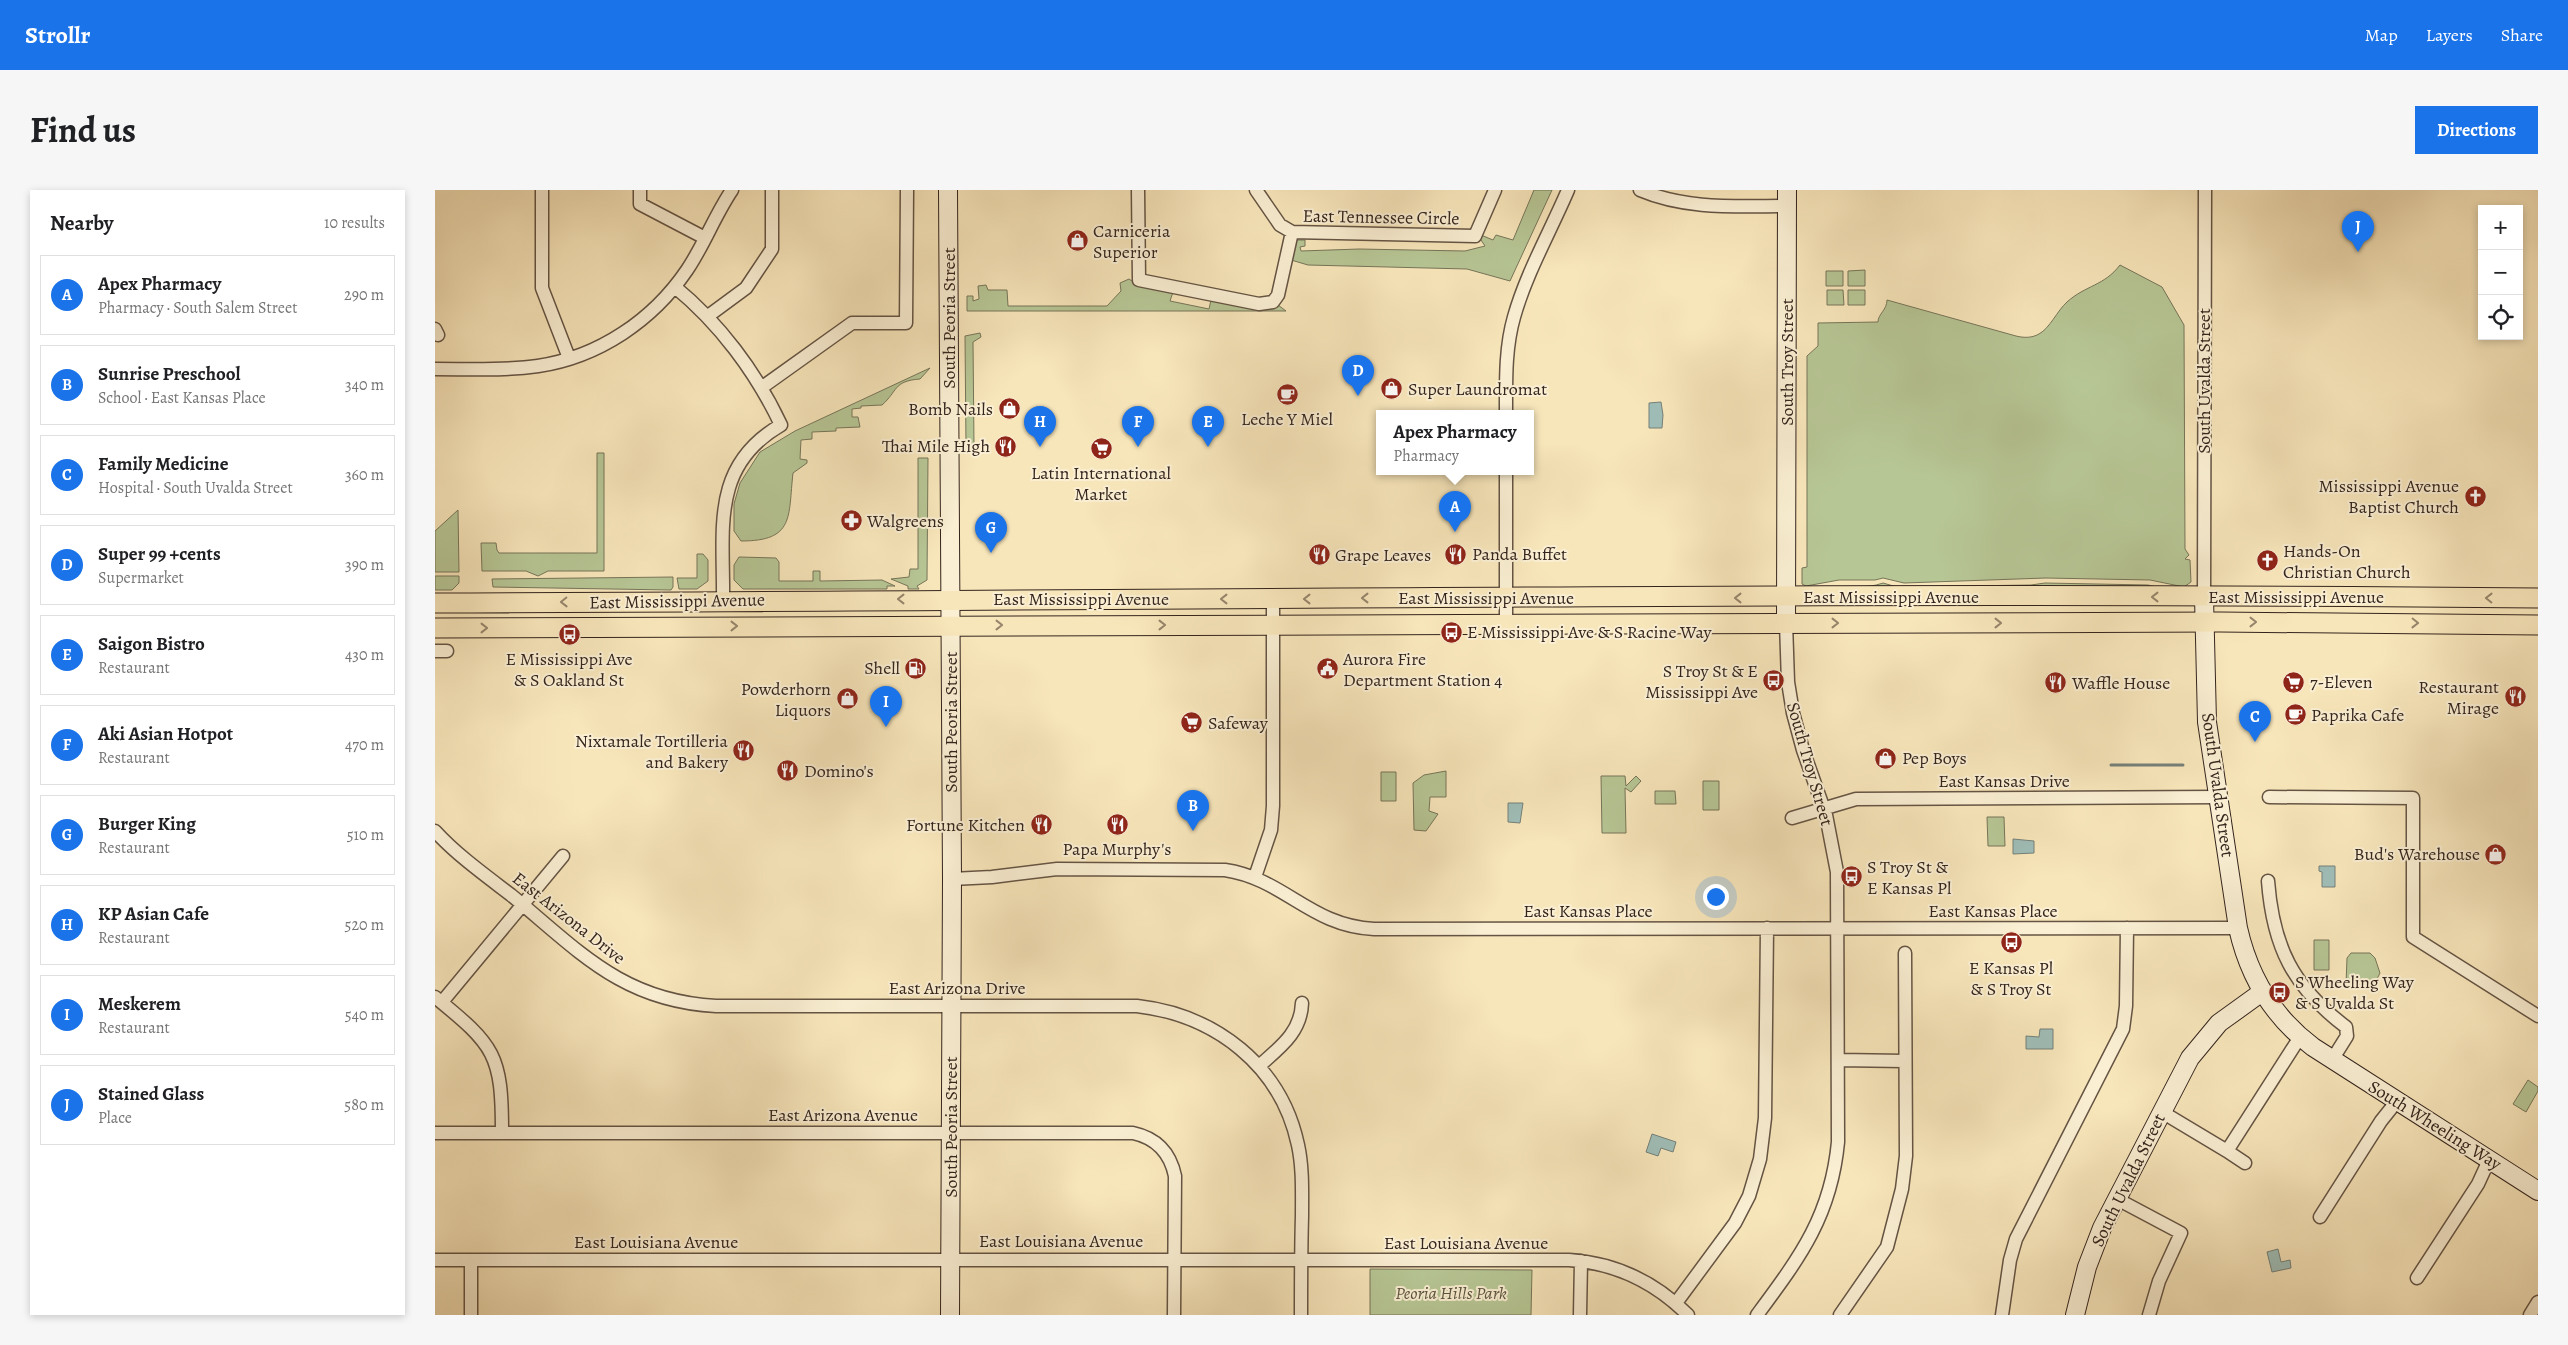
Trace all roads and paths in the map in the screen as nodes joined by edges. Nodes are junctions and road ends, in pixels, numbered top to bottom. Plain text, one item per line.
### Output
1 (542, 190) edge
2 (640, 190) edge
3 (731, 190) edge
4 (772, 190) edge
5 (907, 190) edge
6 (948, 190) edge
7 (1139, 190) edge
8 (1256, 190) edge
9 (1495, 190) edge
10 (1568, 190) edge
11 (1640, 190) edge
12 (2205, 190) edge
13 (1787, 198) edge
14 (1292, 232) junction
15 (705, 238) junction
16 (675, 287) junction
17 (708, 316) junction
18 (569, 358) junction
19 (435, 369) edge
20 (761, 388) junction
21 (1506, 410) edge
22 (1506, 475) edge
23 (2204, 597) junction
24 (1506, 598) junction
25 (1786, 598) junction
26 (2538, 598) edge
27 (950, 599) junction
28 (1273, 599) junction
29 (723, 600) junction
30 (435, 603) edge
31 (2204, 622) junction
32 (1787, 623) junction
33 (1506, 624) junction
34 (950, 625) junction
35 (1273, 625) junction
36 (2538, 625) edge
37 (621, 627) junction
38 (435, 628) edge
39 (2219, 797) junction
40 (2269, 797) dead end
41 (1824, 808) junction
42 (1792, 818) dead end
43 (435, 831) edge
44 (563, 856) dead end
45 (1255, 877) junction
46 (952, 879) junction
47 (2268, 881) dead end
48 (522, 904) junction
49 (1767, 928) junction
50 (1839, 928) junction
51 (2127, 928) junction
52 (2238, 928) junction
53 (1905, 953) dead end
54 (2262, 992) junction
55 (438, 999) edge
56 (1302, 1003) dead end
57 (952, 1005) junction
58 (2538, 1016) edge
59 (2300, 1037) junction
60 (1839, 1060) junction
61 (2332, 1060) junction
62 (1904, 1061) junction
63 (1259, 1066) junction
64 (2397, 1101) junction
65 (2162, 1112) junction
66 (951, 1132) junction
67 (435, 1133) edge
68 (502, 1133) junction
69 (2227, 1151) junction
70 (2489, 1160) junction
71 (2245, 1163) dead end
72 (2537, 1187) edge
73 (2117, 1199) junction
74 (2320, 1217) dead end
75 (951, 1258) junction
76 (1175, 1259) junction
77 (435, 1260) edge
78 (471, 1260) junction
79 (1301, 1260) junction
80 (1581, 1261) junction
81 (2417, 1278) dead end
82 (2538, 1302) edge
83 (1676, 1303) junction
84 (471, 1315) edge
85 (950, 1315) edge
86 (1174, 1315) edge
87 (1301, 1315) edge
88 (1581, 1315) edge
89 (1688, 1315) edge
90 (1757, 1315) edge
91 (1840, 1315) edge
92 (2003, 1315) edge
93 (2075, 1315) edge
94 (2149, 1315) edge
95 (2530, 1315) edge

1 - 18 street
2 - 15 street
3 - 15 street
4 - 17 street
5 - 20 street
6 - 27 street, South Peoria Street
7 - 14 street
8 - 14 street, East Tennessee Circle
9 - 14 street, East Tennessee Circle
10 - 21 street
11 - 13 street
12 - 23 street, South Uvalda Street
13 - 25 street, South Troy Street
15 - 16 street
16 - 17 street
16 - 18 street
17 - 20 street
18 - 19 street
20 - 29 street
22 - 24 street
23 -> 25 main road, East Mississippi Avenue
26 -> 23 main road, East Mississippi Avenue
23 - 31 street, South Uvalda Street
25 -> 24 main road, East Mississippi Avenue
24 -> 28 main road, East Mississippi Avenue
24 - 33 street
25 - 32 street, South Troy Street
28 -> 27 main road, East Mississippi Avenue
27 -> 29 main road, East Mississippi Avenue
27 - 34 street, South Peoria Street
28 - 35 street
29 -> 30 main road, East Mississippi Avenue
29 - 37 main road
32 -> 31 main road, East Mississippi Avenue
31 -> 36 main road, East Mississippi Avenue
31 - 39 street, South Uvalda Street
32 - 33 main road, East Mississippi Avenue
32 - 41 street, South Troy Street
33 - 35 main road, East Mississippi Avenue
34 -> 35 main road, East Mississippi Avenue
37 -> 34 main road, East Mississippi Avenue
34 - 46 street, South Peoria Street
35 - 45 street
38 -> 37 main road, East Mississippi Avenue
39 - 41 street, East Kansas Drive
39 - 52 street, South Uvalda Street
40 - 58 street
41 - 42 street, East Kansas Drive
41 - 50 street, South Troy Street
43 - 48 street, East Arizona Drive
44 - 48 street
45 - 46 street, East Kansas Place
45 - 49 street, East Kansas Place
46 - 57 street, South Peoria Street
47 - 61 street
48 - 55 street
48 - 57 street, East Arizona Drive
49 - 50 street, East Kansas Place
49 - 83 street
50 - 51 street, East Kansas Place
50 - 60 street, South Troy Street
51 - 52 street, East Kansas Place
51 - 92 street
52 - 54 street, South Uvalda Street
53 - 62 street
54 - 59 street, South Wheeling Way
54 - 65 street, South Uvalda Street
55 - 68 street
56 - 63 street
57 - 63 street, East Arizona Drive
57 - 66 street, South Peoria Street
59 - 61 street, South Wheeling Way
59 - 69 street
60 - 62 street
60 - 90 street, South Troy Street
61 - 64 street, South Wheeling Way
62 - 91 street
63 - 79 street, East Arizona Drive
64 - 70 street, South Wheeling Way
64 - 74 street
65 - 69 street
65 - 73 street, South Uvalda Street
66 - 68 street, East Arizona Avenue
66 - 75 street, South Peoria Street
66 - 76 street, East Arizona Avenue
67 - 68 street, East Arizona Avenue
69 - 71 street
70 - 72 street, South Wheeling Way
70 - 81 street
73 - 93 street, South Uvalda Street
73 - 94 street
75 - 76 street, East Louisiana Avenue
75 - 78 street, East Louisiana Avenue
75 - 85 street, South Peoria Street
76 - 79 street, East Louisiana Avenue
76 - 86 street, East Arizona Avenue
77 - 78 street, East Louisiana Avenue
78 - 84 street
79 - 80 street, East Louisiana Avenue
79 - 87 street, East Arizona Drive
80 - 83 street, East Louisiana Avenue
80 - 88 street
82 - 95 street
83 - 89 street, East Louisiana Avenue

